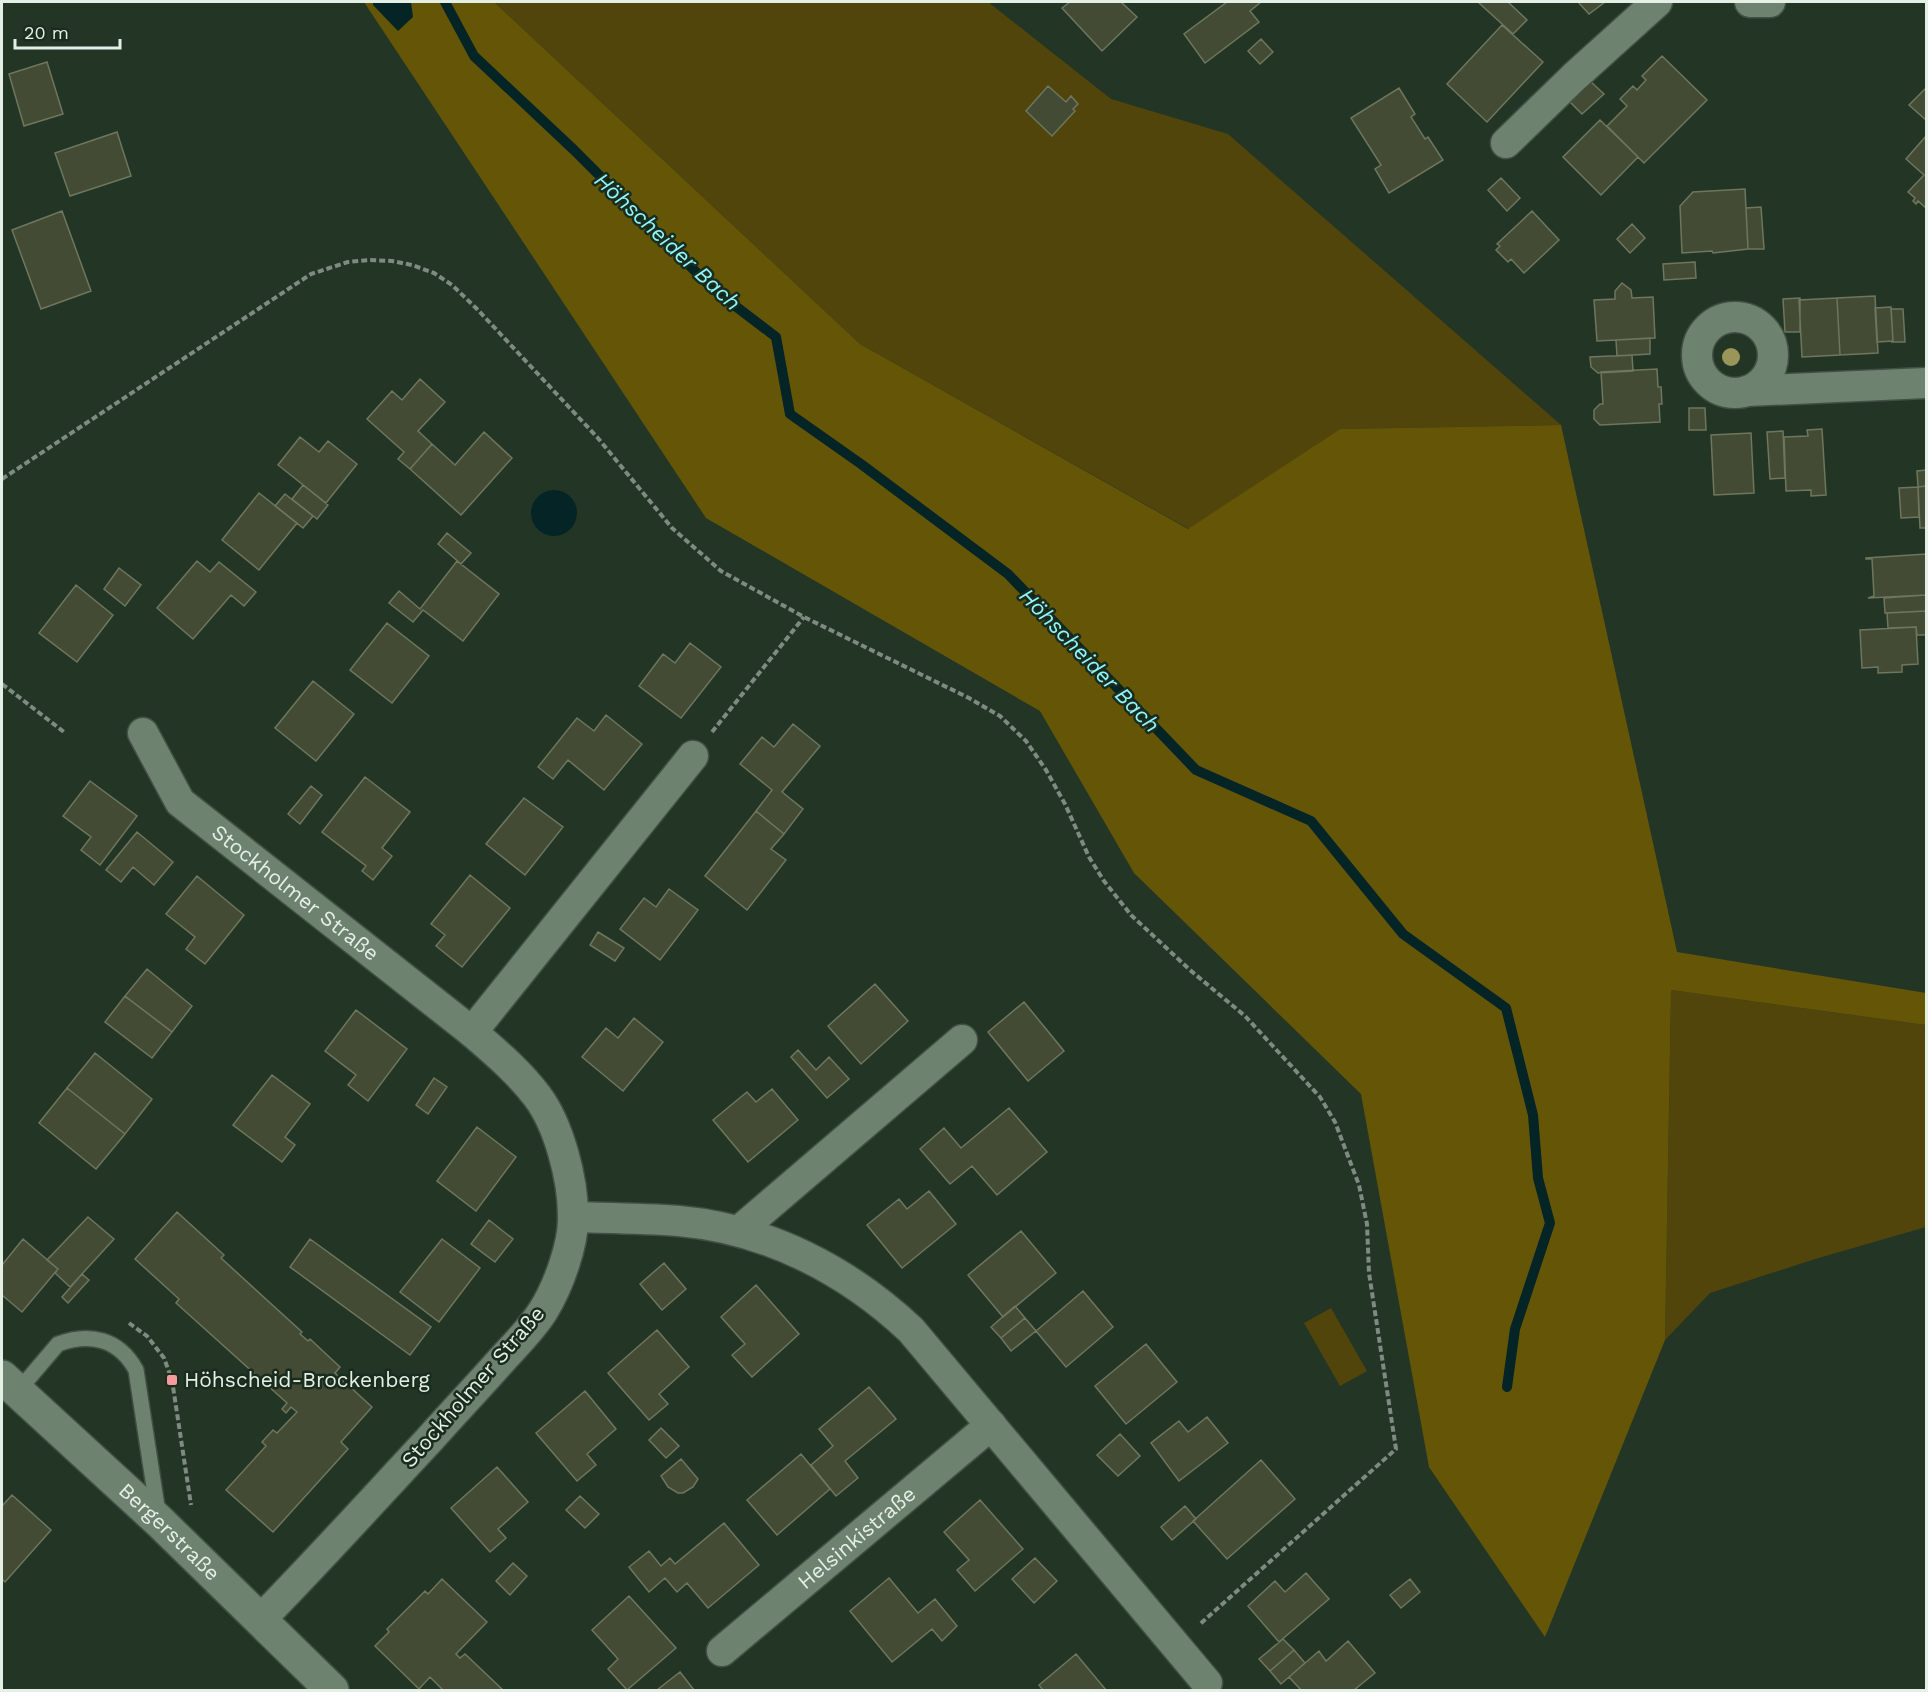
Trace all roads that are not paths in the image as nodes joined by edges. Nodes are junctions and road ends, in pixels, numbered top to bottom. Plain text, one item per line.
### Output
1 (1657, 2) edge
2 (1750, 2) edge
3 (1770, 2) edge
4 (1506, 143) dead end
5 (1926, 383) edge
6 (1747, 391) dead end
7 (143, 733) dead end
8 (693, 756) road end
9 (472, 1032) junction
10 (962, 1040) dead end
11 (573, 1217) junction
12 (739, 1231) junction
13 (10, 1384) edge
14 (991, 1425) junction
15 (160, 1522) junction
16 (261, 1619) junction
17 (722, 1651) dead end
18 (1211, 1687) edge
19 (332, 1690) edge

1 - 4 street
2 - 3 street
5 - 6 street
7 - 9 street, Stockholmer Straße
8 - 9 street
9 - 11 street, Stockholmer Straße
10 - 12 street
11 - 12 street
11 - 16 street, Stockholmer Straße
12 - 14 street
13 - 15 street, Bergerstraße
13 - 15 lane
14 - 17 street, Helsinkistraße
14 - 18 street
15 - 16 street, Bergerstraße
16 - 19 street, Bergerstraße

